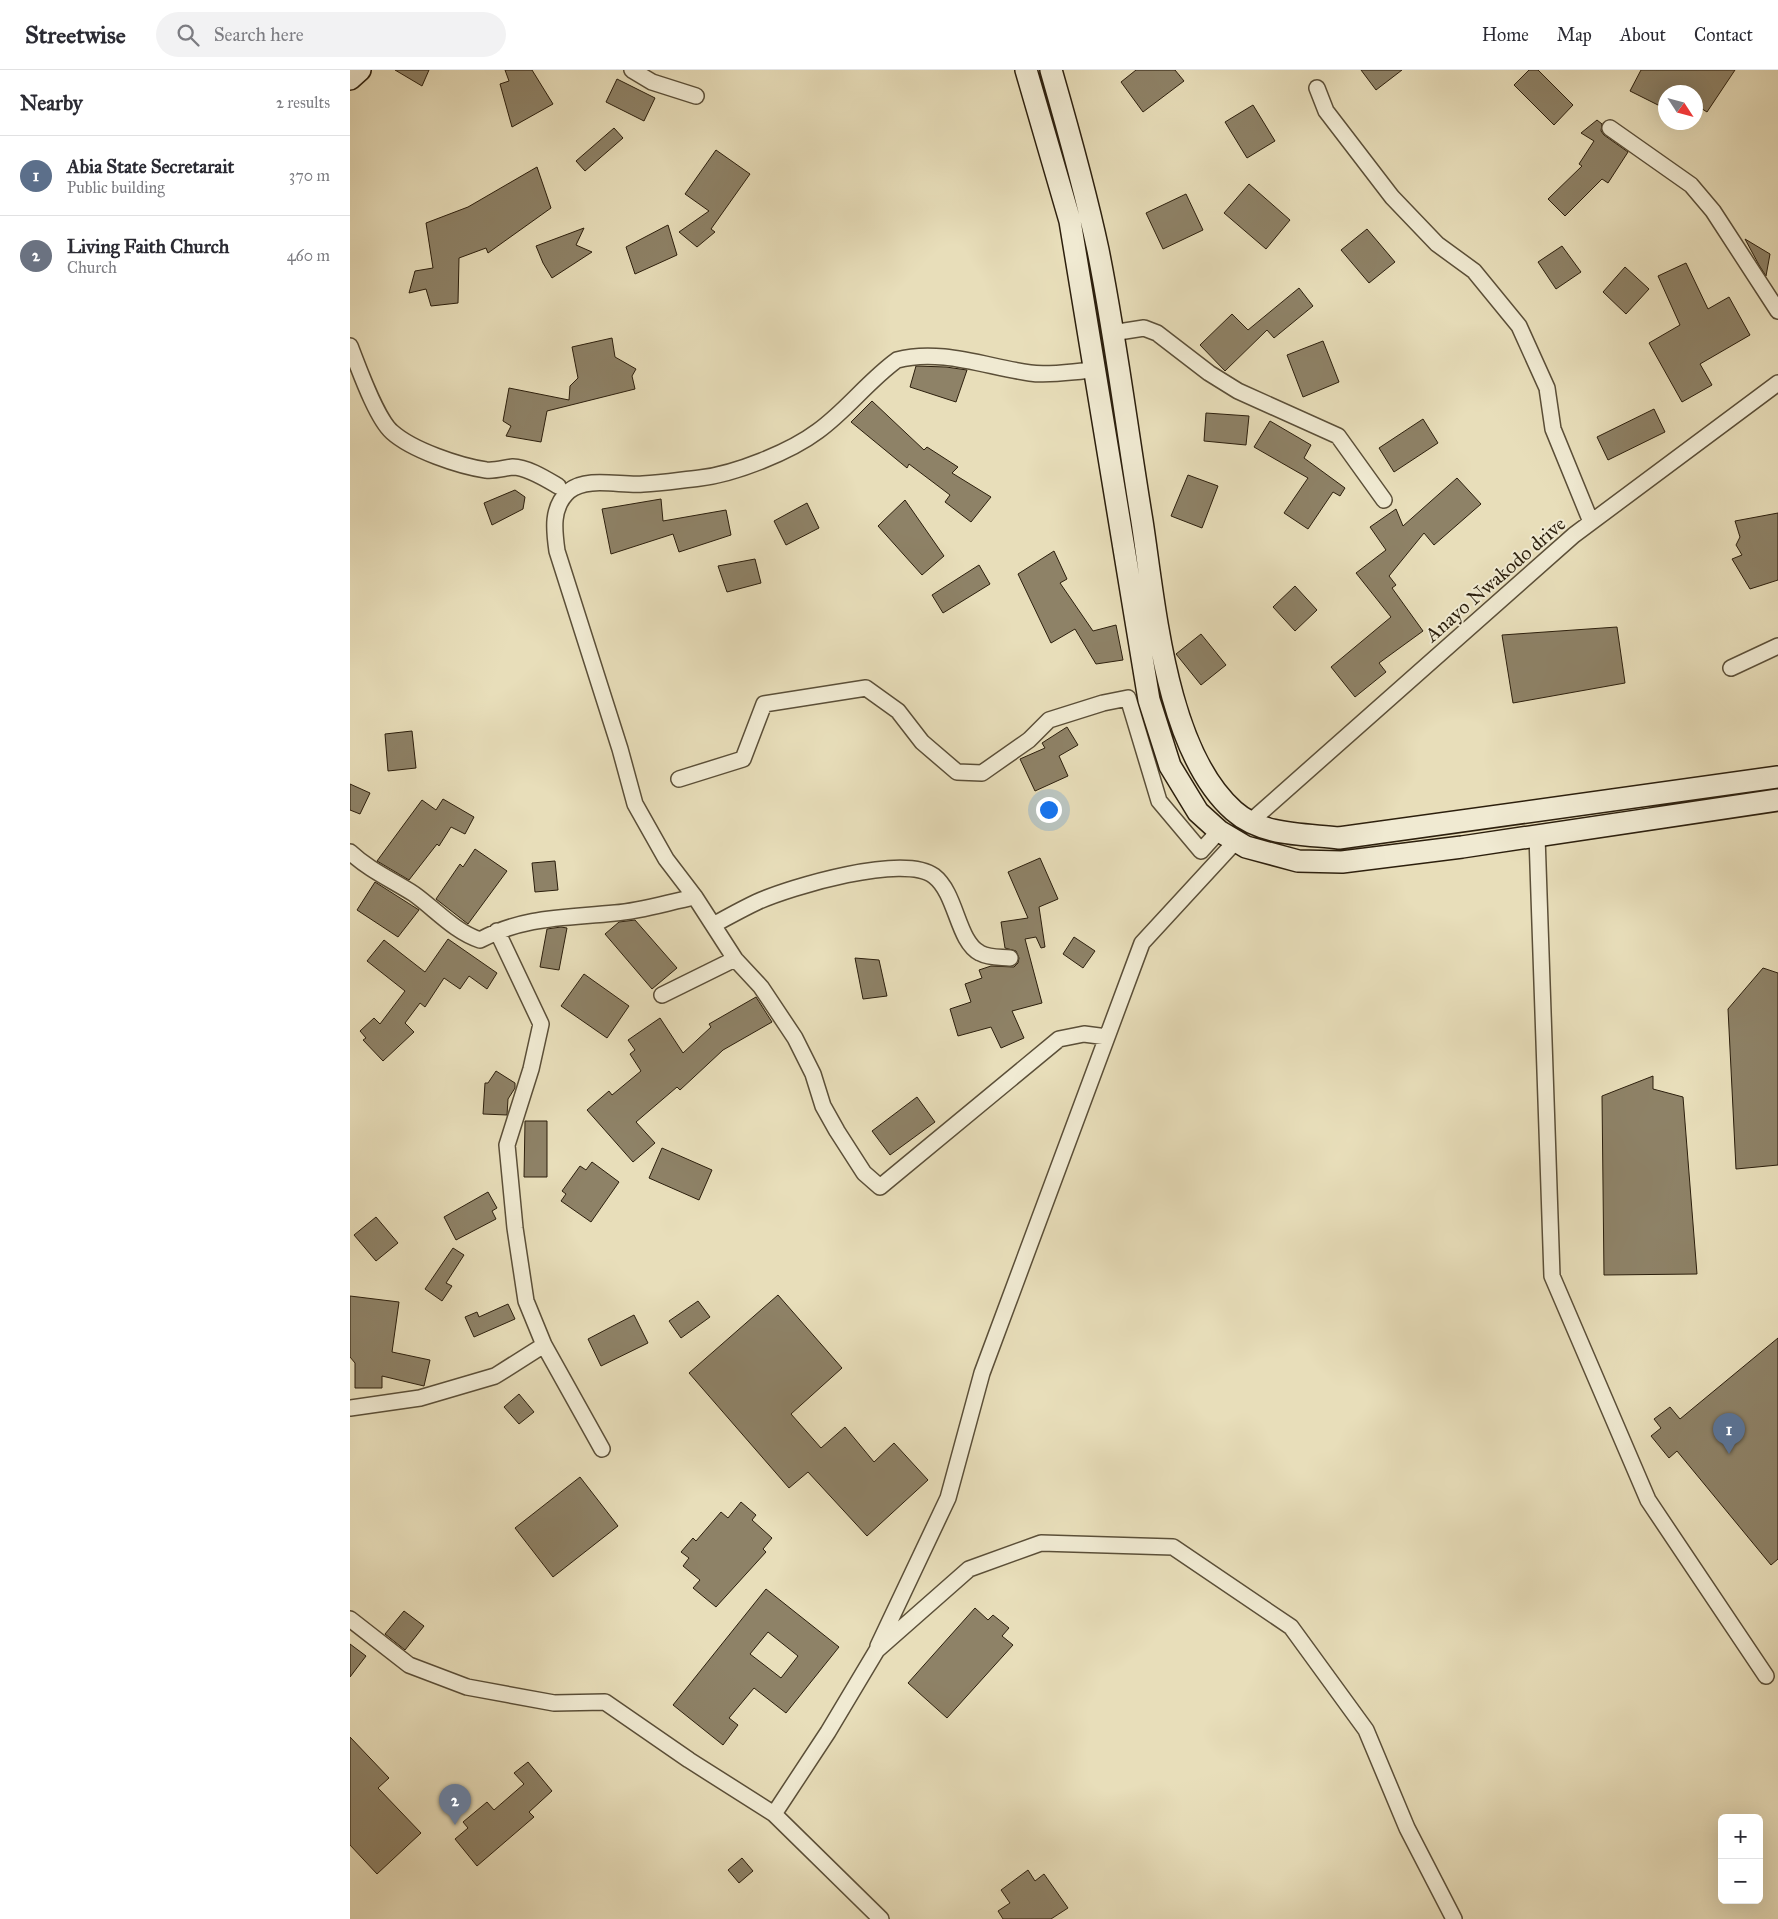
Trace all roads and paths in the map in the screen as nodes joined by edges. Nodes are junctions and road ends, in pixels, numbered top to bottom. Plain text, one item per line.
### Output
1 (360, 70) edge
2 (632, 70) edge
3 (1026, 70) edge
4 (1051, 70) edge
5 (350, 79) edge
6 (1318, 88) dead end
7 (696, 96) dead end
8 (1610, 128) dead end
9 (1778, 311) edge
10 (1112, 333) junction
11 (350, 346) edge
12 (1095, 370) junction
13 (1778, 383) edge
14 (558, 486) dead end
15 (1384, 500) dead end
16 (1591, 522) junction
17 (1778, 646) edge
18 (1731, 668) dead end
19 (1778, 776) edge
20 (679, 779) dead end
21 (1778, 800) edge
22 (1251, 820) junction
23 (1227, 836) junction
24 (1537, 836) junction
25 (350, 852) edge
26 (695, 897) junction
27 (714, 925) junction
28 (496, 931) junction
29 (1010, 958) dead end
30 (735, 959) junction
31 (662, 995) dead end
32 (1107, 1037) junction
33 (544, 1345) junction
34 (350, 1408) edge
35 (602, 1449) dead end
36 (350, 1619) edge
37 (876, 1650) junction
38 (1766, 1676) dead end
39 (774, 1814) junction
40 (881, 1919) edge
41 (1454, 1919) edge

1 - 5 street
2 - 7 street
3 - 12 street
4 - 10 street
6 - 16 street
8 - 9 street
10 - 15 street
10 - 22 street
11 - 14 street
12 - 23 street
12 - 26 street
13 - 16 street, Anayo Nwakodo drive
16 - 22 street, Anayo Nwakodo drive
17 - 18 street
19 - 22 street
20 - 23 street
21 - 24 street
23 - 24 street
23 - 32 street
24 - 38 street
25 - 28 street
26 - 27 street
26 - 28 street
27 - 29 street
27 - 30 street
28 - 33 street
30 - 31 street
30 - 32 street
32 - 37 street
33 - 34 street
33 - 35 street
36 - 39 street
37 - 39 street
37 - 41 street
39 - 40 street

